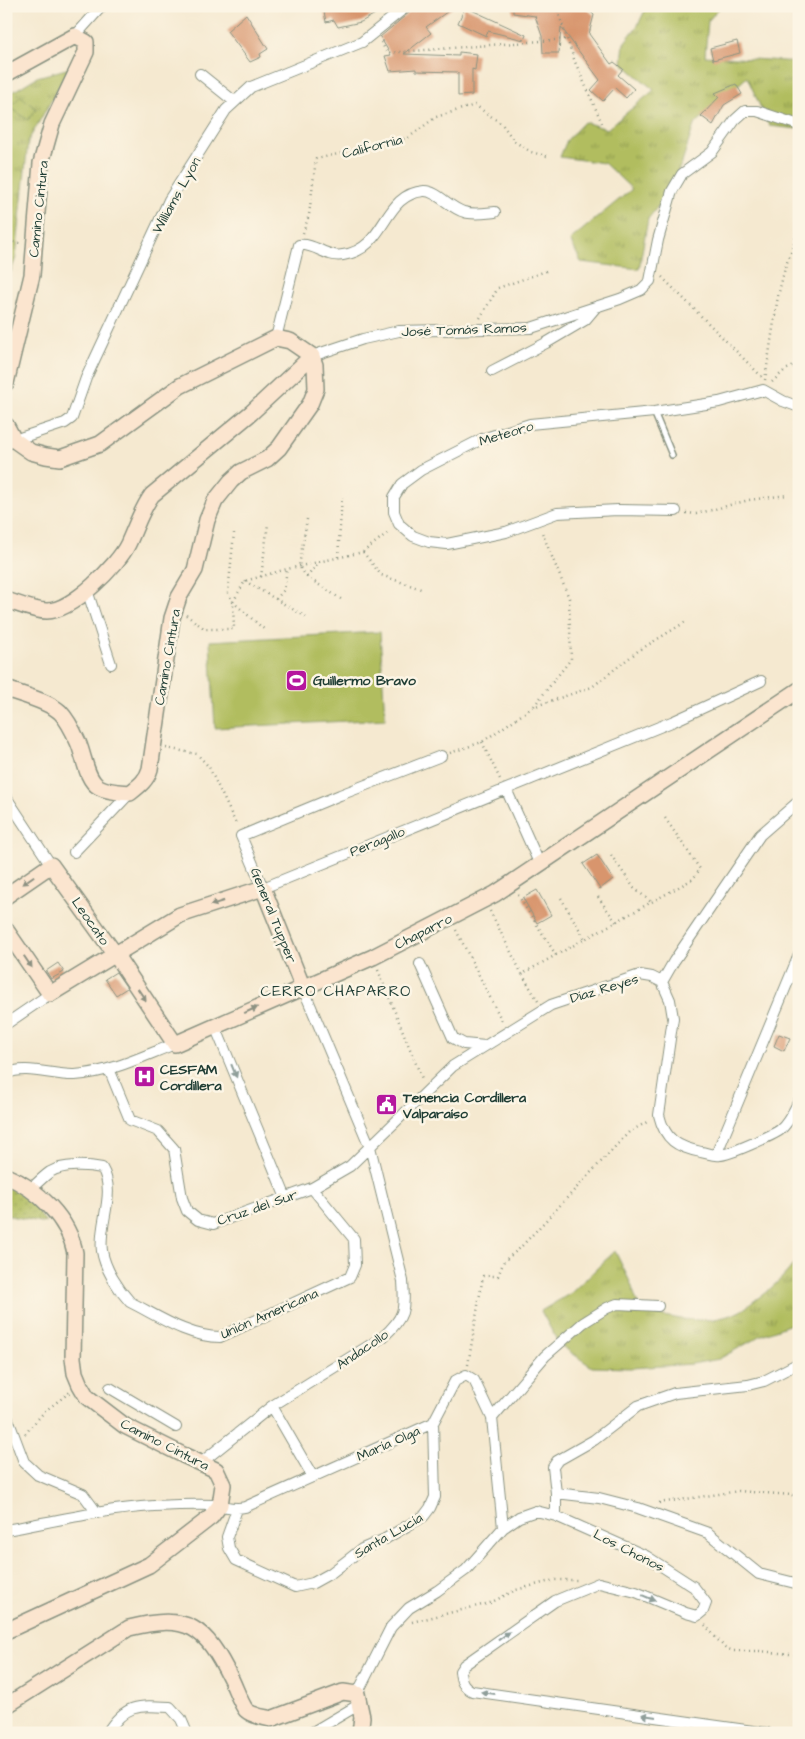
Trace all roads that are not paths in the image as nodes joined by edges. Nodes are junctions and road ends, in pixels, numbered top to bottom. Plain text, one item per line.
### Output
1 (102, 6) edge
2 (407, 6) edge
3 (75, 36) junction
4 (6, 74) edge
5 (200, 74) dead end
6 (235, 102) junction
7 (799, 125) edge
8 (495, 212) dead end
9 (596, 307) junction
10 (276, 338) junction
11 (312, 356) junction
12 (492, 371) dead end
13 (6, 383) edge
14 (799, 406) edge
15 (654, 412) junction
16 (6, 425) edge
17 (14, 440) junction
18 (672, 455) dead end
19 (676, 511) road end
20 (87, 590) junction
21 (6, 600) edge
22 (110, 664) dead end
23 (761, 681) dead end
24 (6, 689) edge
25 (799, 690) edge
26 (441, 756) road end
27 (506, 789) junction
28 (130, 793) junction
29 (6, 798) edge
30 (799, 802) edge
31 (74, 852) dead end
32 (51, 865) junction
33 (540, 865) junction
34 (263, 888) junction
35 (6, 896) edge
36 (6, 930) edge
37 (115, 954) junction
38 (799, 955) edge
39 (420, 964) dead end
40 (662, 982) junction
41 (303, 988) junction
42 (50, 994) junction
43 (6, 1024) edge
44 (215, 1026) junction
45 (175, 1044) junction
46 (486, 1046) junction
47 (109, 1069) junction
48 (8, 1070) edge
49 (799, 1101) edge
50 (370, 1147) junction
51 (716, 1155) junction
52 (6, 1176) edge
53 (31, 1188) junction
54 (312, 1188) junction
55 (286, 1198) junction
56 (658, 1306) dead end
57 (799, 1363) edge
58 (110, 1388) dead end
59 (272, 1406) junction
60 (6, 1414) edge
61 (492, 1418) junction
62 (433, 1423) junction
63 (176, 1427) dead end
64 (202, 1462) junction
65 (313, 1477) junction
66 (556, 1493) junction
67 (220, 1505) junction
68 (237, 1509) junction
69 (97, 1513) junction
70 (556, 1516) junction
71 (503, 1528) junction
72 (6, 1530) edge
73 (799, 1584) edge
74 (6, 1631) edge
75 (359, 1699) junction
76 (6, 1706) edge
77 (107, 1733) edge
78 (188, 1733) edge
79 (310, 1733) edge
80 (360, 1733) edge
81 (767, 1733) edge

1 - 3 street
2 - 6 street, Williams Lyon
3 - 4 main road
3 - 13 main road, Camino Cintura
5 - 6 street
6 - 17 street, Williams Lyon
7 - 9 street, José Tomás Ramos
8 - 10 street
9 - 11 street, José Tomás Ramos
9 - 12 street
10 - 11 main road
10 - 17 main road
11 - 20 main road, José Tomás Ramos
11 - 28 main road, Camino Cintura
14 - 15 street, Meteoro
15 - 18 lane
15 - 19 street, Meteoro
16 - 17 main road
20 - 21 main road, José Tomás Ramos
20 - 22 street
23 - 27 street, Peragallo
24 - 28 main road
25 - 33 main road, Chaparro
26 - 34 street, General Tupper
27 - 33 street
27 - 34 street, Peragallo
28 - 31 street
29 - 32 street, Leocato
30 - 40 street
32 -> 35 main road
32 - 37 main road, Leocato
33 - 41 main road, Chaparro
34 -> 37 main road, Peragallo
34 - 41 main road, General Tupper
36 -> 42 main road
37 - 42 main road, Peragallo
37 -> 45 main road, Leocato
38 - 51 street
39 - 46 street
40 - 46 street, Díaz Reyes
40 - 51 street
44 -> 41 main road, Chaparro
41 - 50 street, General Tupper
42 - 43 street, Peragallo
44 - 45 main road, Chaparro
44 -> 55 street
45 - 47 street, Chaparro
46 - 50 street, Díaz Reyes
47 - 48 street, Chaparro
47 - 55 street, Cruz del Sur
49 - 51 street
50 - 54 street, Cruz del Sur
50 - 59 street, Andacollo
52 - 53 main road, Camino Cintura
53 - 54 street, Unión Americana
53 - 64 main road, Camino Cintura
54 - 55 street, Cruz del Sur
56 - 61 street
57 - 66 street
58 - 63 street
59 - 64 street, Andacollo
59 - 65 street
60 - 69 street
61 - 62 street, María Olga
61 - 71 street
62 - 65 street, María Olga
62 - 68 street, Santa Lucía
64 - 67 main road, Camino Cintura
65 - 68 street, María Olga
66 - 70 street
66 - 73 street
67 - 68 street
67 - 69 street
67 - 74 main road
69 - 72 street
70 - 71 street, Los Chonos
81 -> 70 street, Los Chonos
71 - 75 street, Los Chonos
75 - 76 main road
75 - 79 street
75 - 80 main road
77 - 78 street

